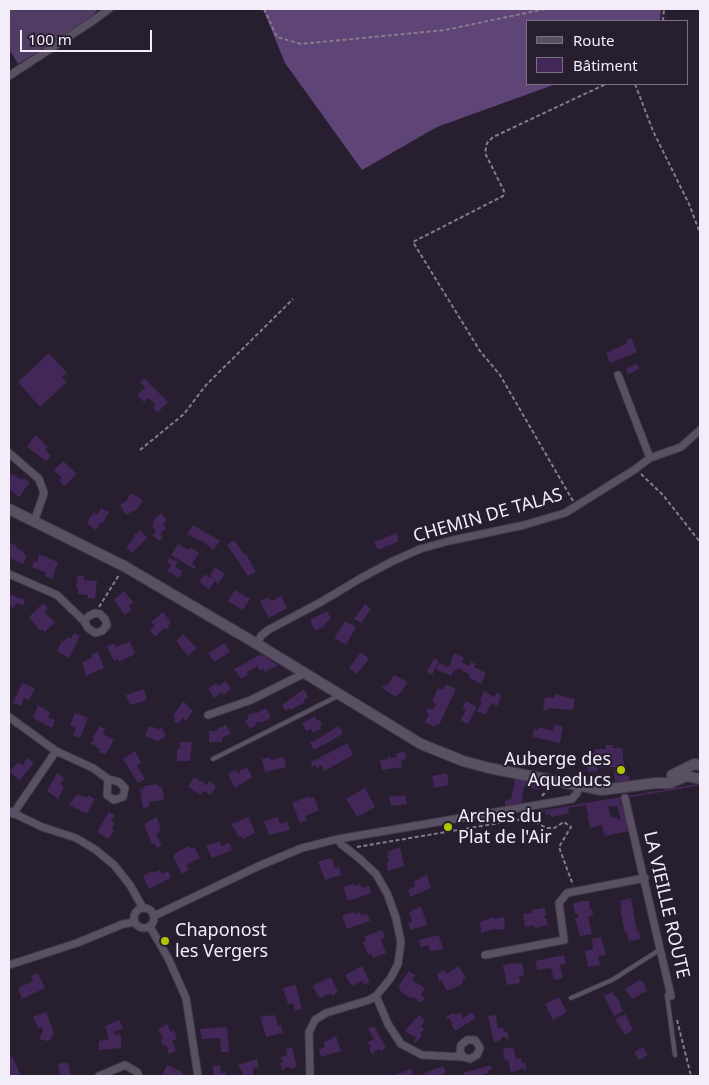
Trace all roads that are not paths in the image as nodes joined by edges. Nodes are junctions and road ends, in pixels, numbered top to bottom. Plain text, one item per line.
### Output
1 (108, 9) edge
2 (9, 76) edge
3 (618, 375) dead end
4 (700, 430) edge
5 (9, 452) edge
6 (650, 458) junction
7 (9, 509) edge
8 (34, 522) junction
9 (9, 574) edge
10 (84, 621) junction
11 (257, 644) junction
12 (305, 673) junction
13 (340, 695) junction
14 (208, 715) dead end
15 (9, 718) edge
16 (56, 751) junction
17 (213, 759) dead end
18 (700, 764) edge
19 (108, 779) dead end
20 (700, 779) edge
21 (656, 783) junction
22 (579, 785) junction
23 (625, 794) junction
24 (11, 812) edge
25 (338, 839) junction
26 (645, 878) junction
27 (143, 908) junction
28 (154, 916) junction
29 (135, 922) junction
30 (150, 927) junction
31 (661, 949) junction
32 (485, 955) dead end
33 (9, 965) edge
34 (671, 992) joint
35 (376, 996) junction
36 (571, 998) dead end
37 (675, 1055) dead end
38 (463, 1057) dead end
39 (99, 1076) edge
40 (139, 1076) edge
41 (198, 1076) edge
42 (310, 1076) edge

1 - 2 street
3 - 6 street
4 - 6 street, CHEMIN DE TALAS
5 - 8 street
6 - 11 street, CHEMIN DE TALAS
7 - 8 main road
8 - 11 main road
9 - 10 street
10 - 10 street
11 - 12 main road
12 - 13 main road
12 - 14 street
13 - 17 lane
13 - 22 main road
15 - 16 street
16 - 19 street
16 - 24 street
18 - 21 main road
20 - 21 main road
21 - 23 main road
22 - 23 main road
22 - 25 street
23 - 26 street, LA VIEILLE ROUTE
24 - 27 street
25 - 28 street
25 - 35 street
26 - 31 street, LA VIEILLE ROUTE
26 - 32 street
27 - 28 street
27 - 29 street
28 - 30 street
29 - 30 street
29 - 33 street
30 - 41 street
31 - 34 street, LA VIEILLE ROUTE
31 - 36 lane
34 - 37 lane
35 - 38 street
35 - 42 street
39 - 40 street

